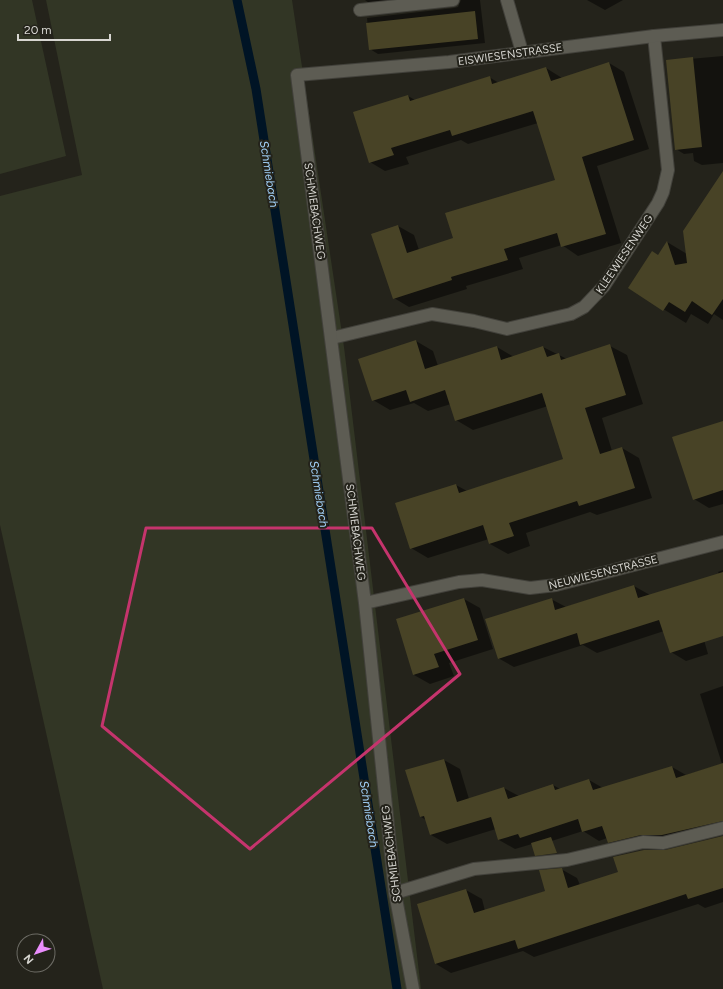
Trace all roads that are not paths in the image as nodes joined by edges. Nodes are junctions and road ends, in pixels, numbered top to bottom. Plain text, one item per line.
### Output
1 (453, 0) edge
2 (507, 0) edge
3 (360, 10) dead end
4 (723, 30) edge
5 (654, 36) junction
6 (522, 52) junction
7 (297, 76) joint
8 (332, 338) junction
9 (723, 542) edge
10 (365, 603) junction
11 (723, 828) edge
12 (395, 893) junction
13 (413, 989) edge

1 - 3 street
2 - 6 street
4 - 5 street, EISWIESENSTRASSE
5 - 6 street, EISWIESENSTRASSE
5 - 8 street, KLEEWIESENWEG
6 - 7 street, EISWIESENSTRASSE
7 - 8 street, SCHMIEBACHWEG
8 - 10 street, SCHMIEBACHWEG
9 - 10 street, NEUWIESENSTRASSE
10 - 12 street, SCHMIEBACHWEG
11 - 12 street
12 - 13 street, SCHMIEBACHWEG

